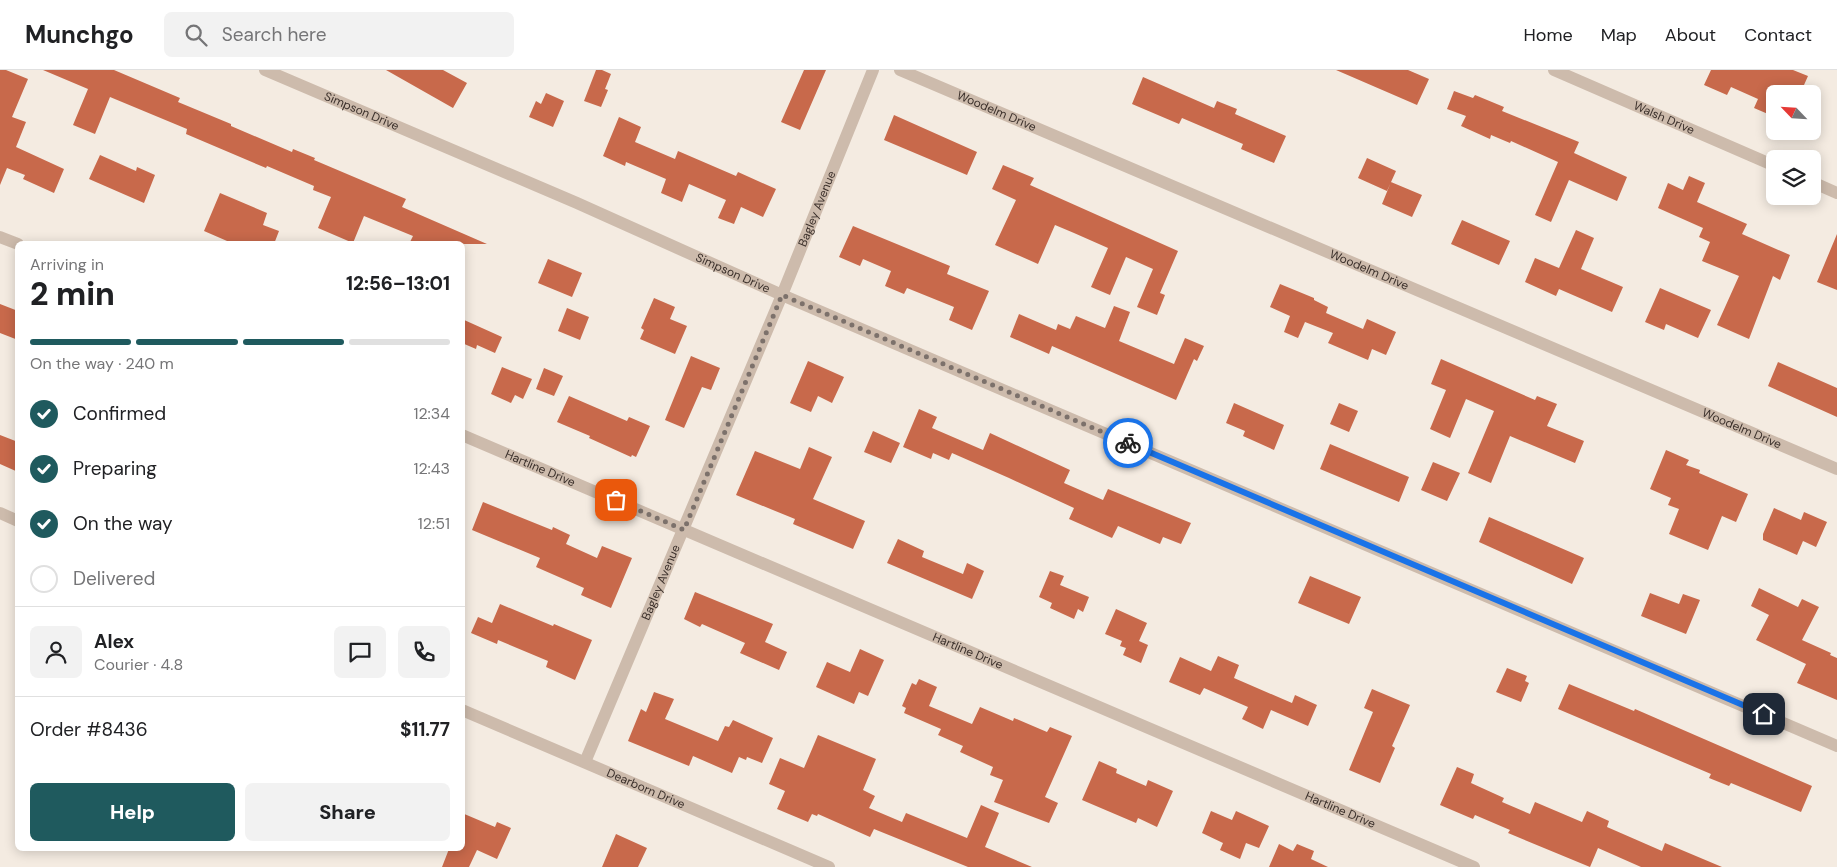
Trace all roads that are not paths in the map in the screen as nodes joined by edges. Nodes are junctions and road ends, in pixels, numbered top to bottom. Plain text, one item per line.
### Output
1 (265, 70) edge
2 (873, 70) edge
3 (900, 70) edge
4 (1554, 70) edge
5 (1766, 162) edge
6 (1821, 186) edge
7 (1837, 193) edge
8 (0, 237) edge
9 (15, 243) edge
10 (782, 295) junction
11 (465, 436) edge
12 (1837, 469) edge
13 (0, 513) edge
14 (15, 520) edge
15 (684, 530) junction
16 (465, 711) edge
17 (1837, 746) edge
18 (585, 762) junction
19 (828, 867) edge
20 (1474, 867) edge

1 - 10 street, Simpson Drive
2 - 10 street, Bagley Avenue
3 - 12 street, Woodelm Drive
4 - 5 street, Walsh Drive
6 - 7 street
8 - 9 street
10 - 15 street, Bagley Avenue
10 - 17 street, Simpson Drive
11 - 15 street, Hartline Drive
13 - 14 street
15 - 18 street, Bagley Avenue
15 - 20 street, Hartline Drive
16 - 18 street, Dearborn Drive
18 - 19 street, Dearborn Drive

